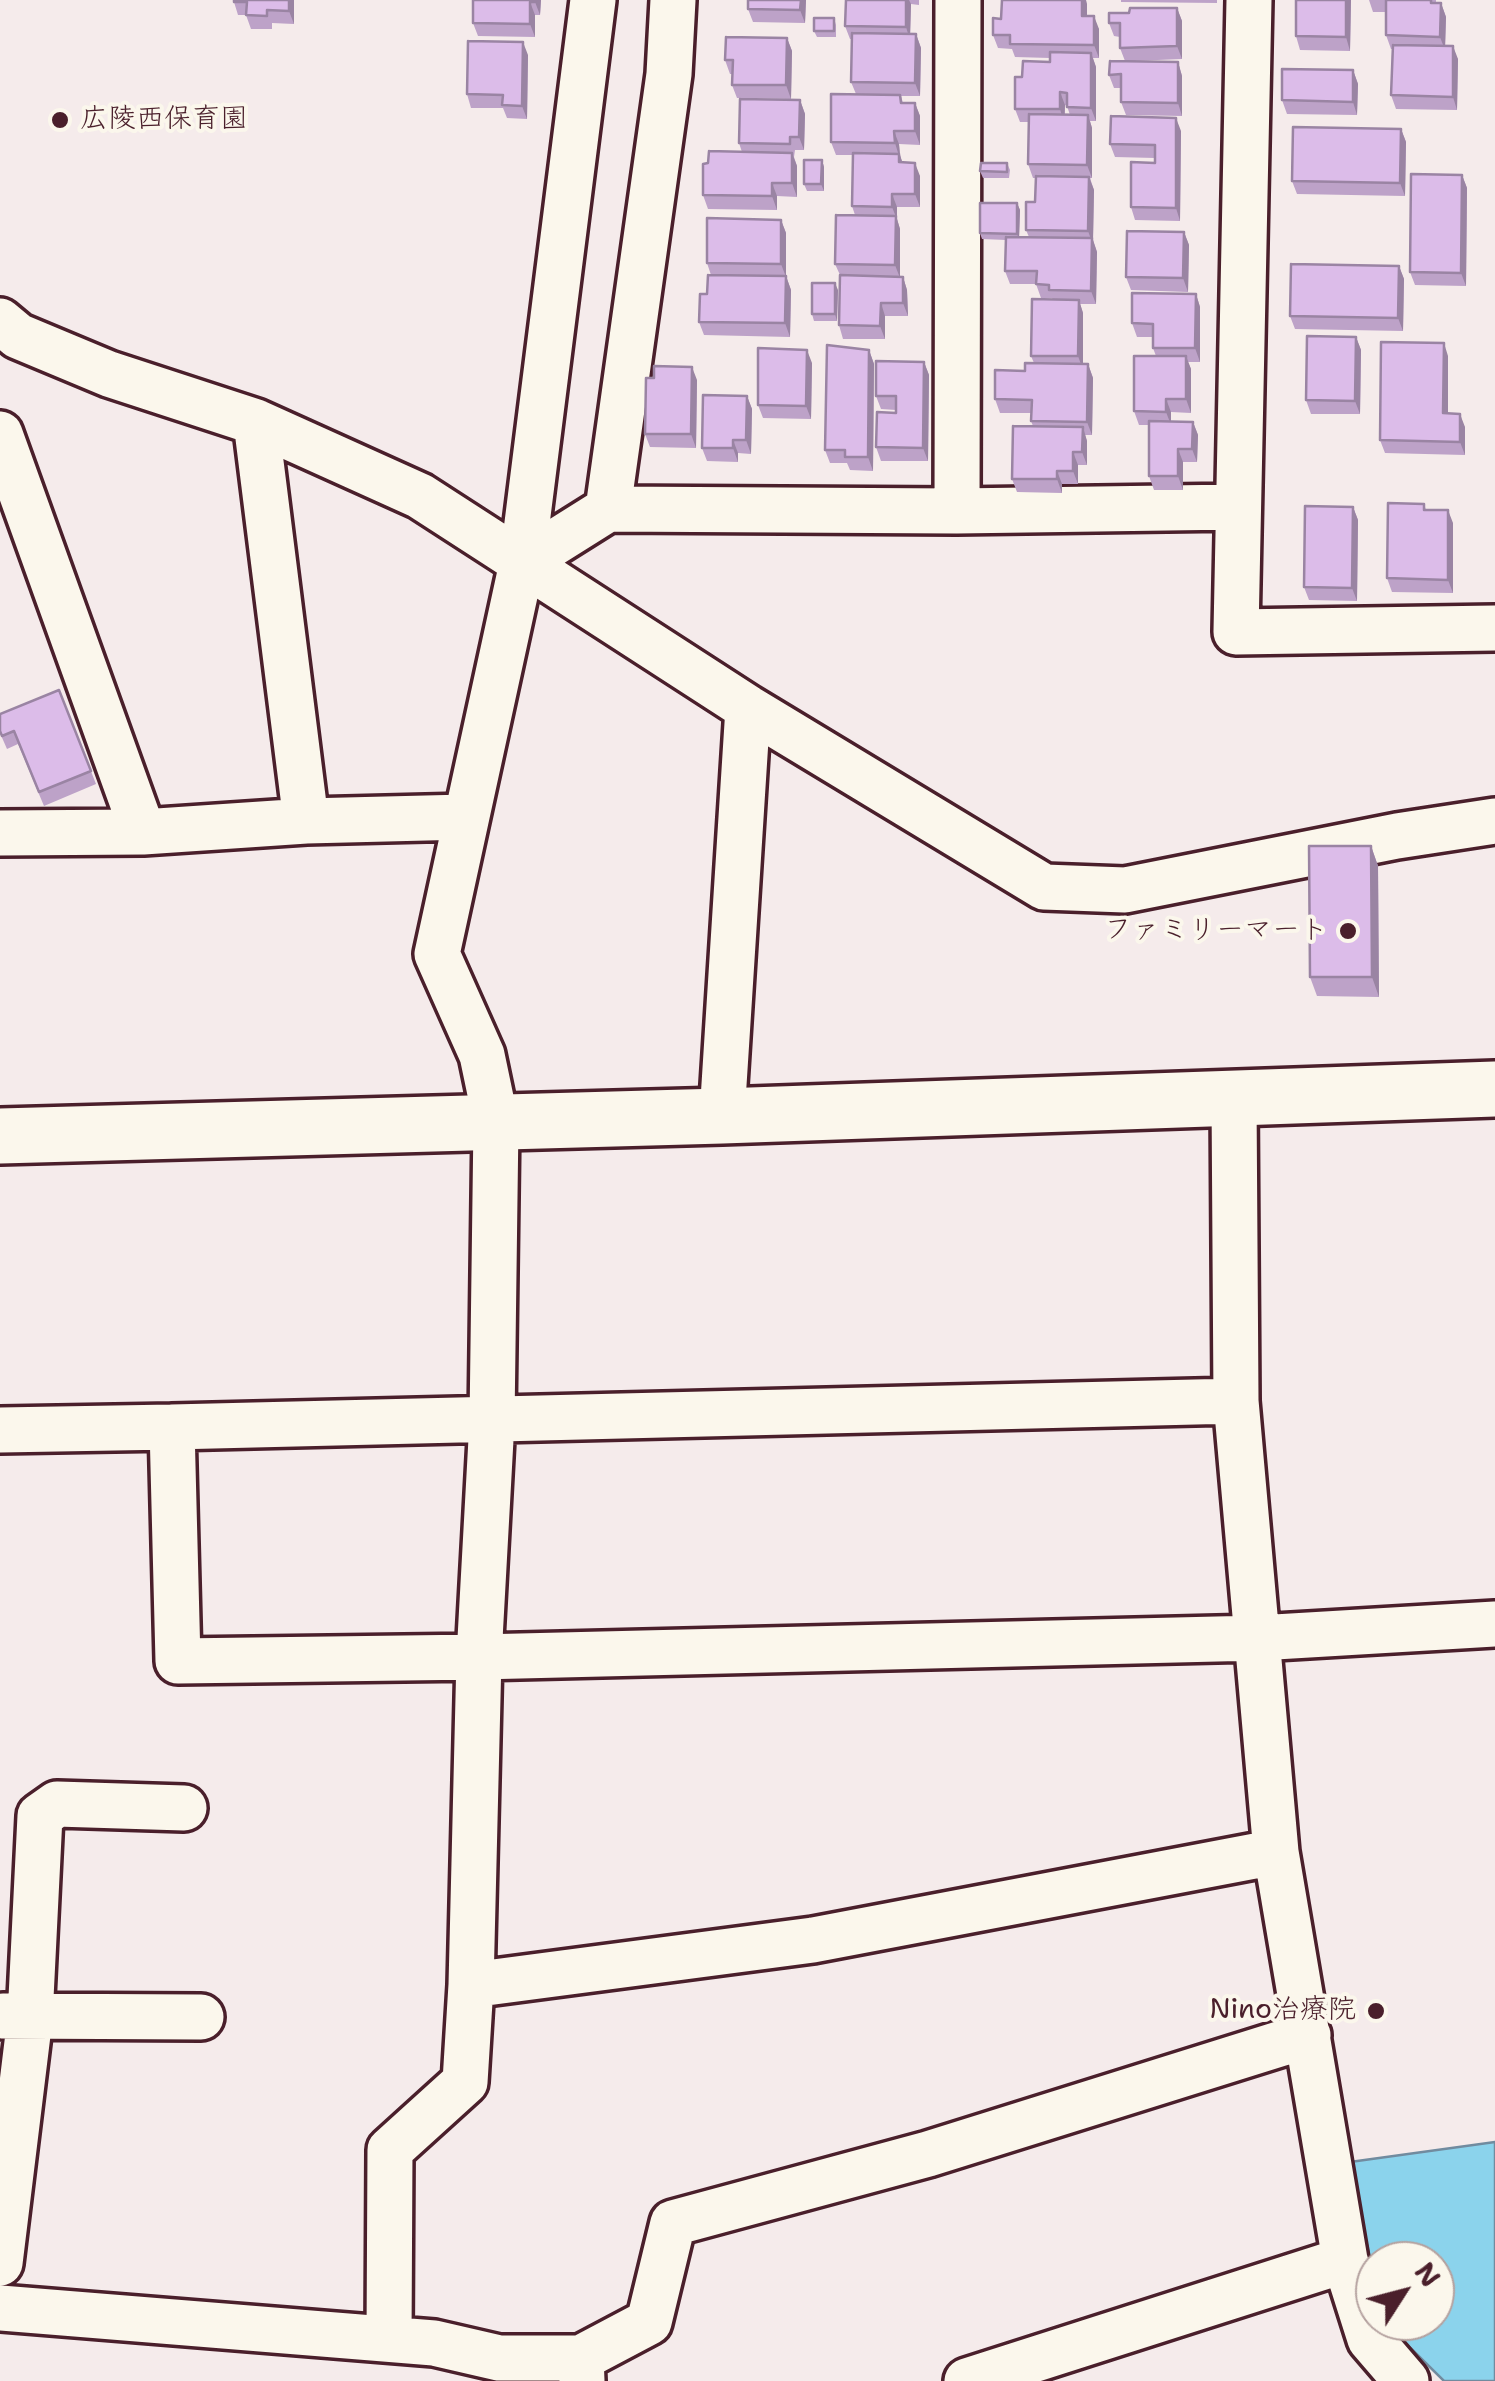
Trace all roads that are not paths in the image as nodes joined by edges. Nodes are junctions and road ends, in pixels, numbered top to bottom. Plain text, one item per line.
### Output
1 (593, 0) edge
2 (674, 0) edge
3 (958, 0) edge
4 (1249, 0) edge
5 (0, 321) edge
6 (256, 422) junction
7 (0, 434) edge
8 (1237, 507) junction
9 (608, 509) junction
10 (957, 511) junction
11 (522, 563) junction
12 (1495, 628) edge
13 (748, 708) junction
14 (466, 818) junction
15 (1495, 821) edge
16 (306, 822) junction
17 (143, 832) junction
18 (0, 833) edge
19 (1495, 1089) edge
20 (1234, 1096) junction
21 (722, 1116) junction
22 (496, 1122) junction
23 (0, 1136) edge
24 (1236, 1401) junction
25 (492, 1421) junction
26 (172, 1427) junction
27 (0, 1430) edge
28 (1495, 1624) edge
29 (1258, 1638) junction
30 (479, 1657) junction
31 (184, 1808) dead end
32 (1276, 1852) junction
33 (471, 1985) junction
34 (15, 2017) edge
35 (201, 2018) dead end
36 (1308, 2036) junction
37 (1345, 2260) junction
38 (0, 2263) edge
39 (0, 2308) edge
40 (390, 2339) junction
41 (581, 2370) edge
42 (966, 2381) edge
43 (1406, 2381) edge

1 - 11 street
2 - 9 street
3 - 10 street
4 - 8 street
5 - 6 street
6 - 11 street
6 - 16 street
7 - 17 street
8 - 10 street
8 - 12 street
9 - 10 street
9 - 11 street
11 - 13 street
11 - 14 street
13 - 15 street
13 - 21 street
14 - 16 street
14 - 22 street
16 - 17 street
17 - 18 street
19 - 20 street
20 - 21 street
20 - 24 street
21 - 22 street
22 - 23 street
22 - 25 street
24 - 25 street
24 - 29 street
25 - 26 street
25 - 30 street
26 - 27 street
26 - 30 street
28 - 29 street
29 - 30 street
29 - 32 street
30 - 33 street
31 - 34 street
32 - 33 street
32 - 36 street
33 - 40 street
34 - 35 street
34 - 38 street
36 - 37 street
36 - 41 street
37 - 42 street
37 - 43 street
39 - 40 street
40 - 41 street

